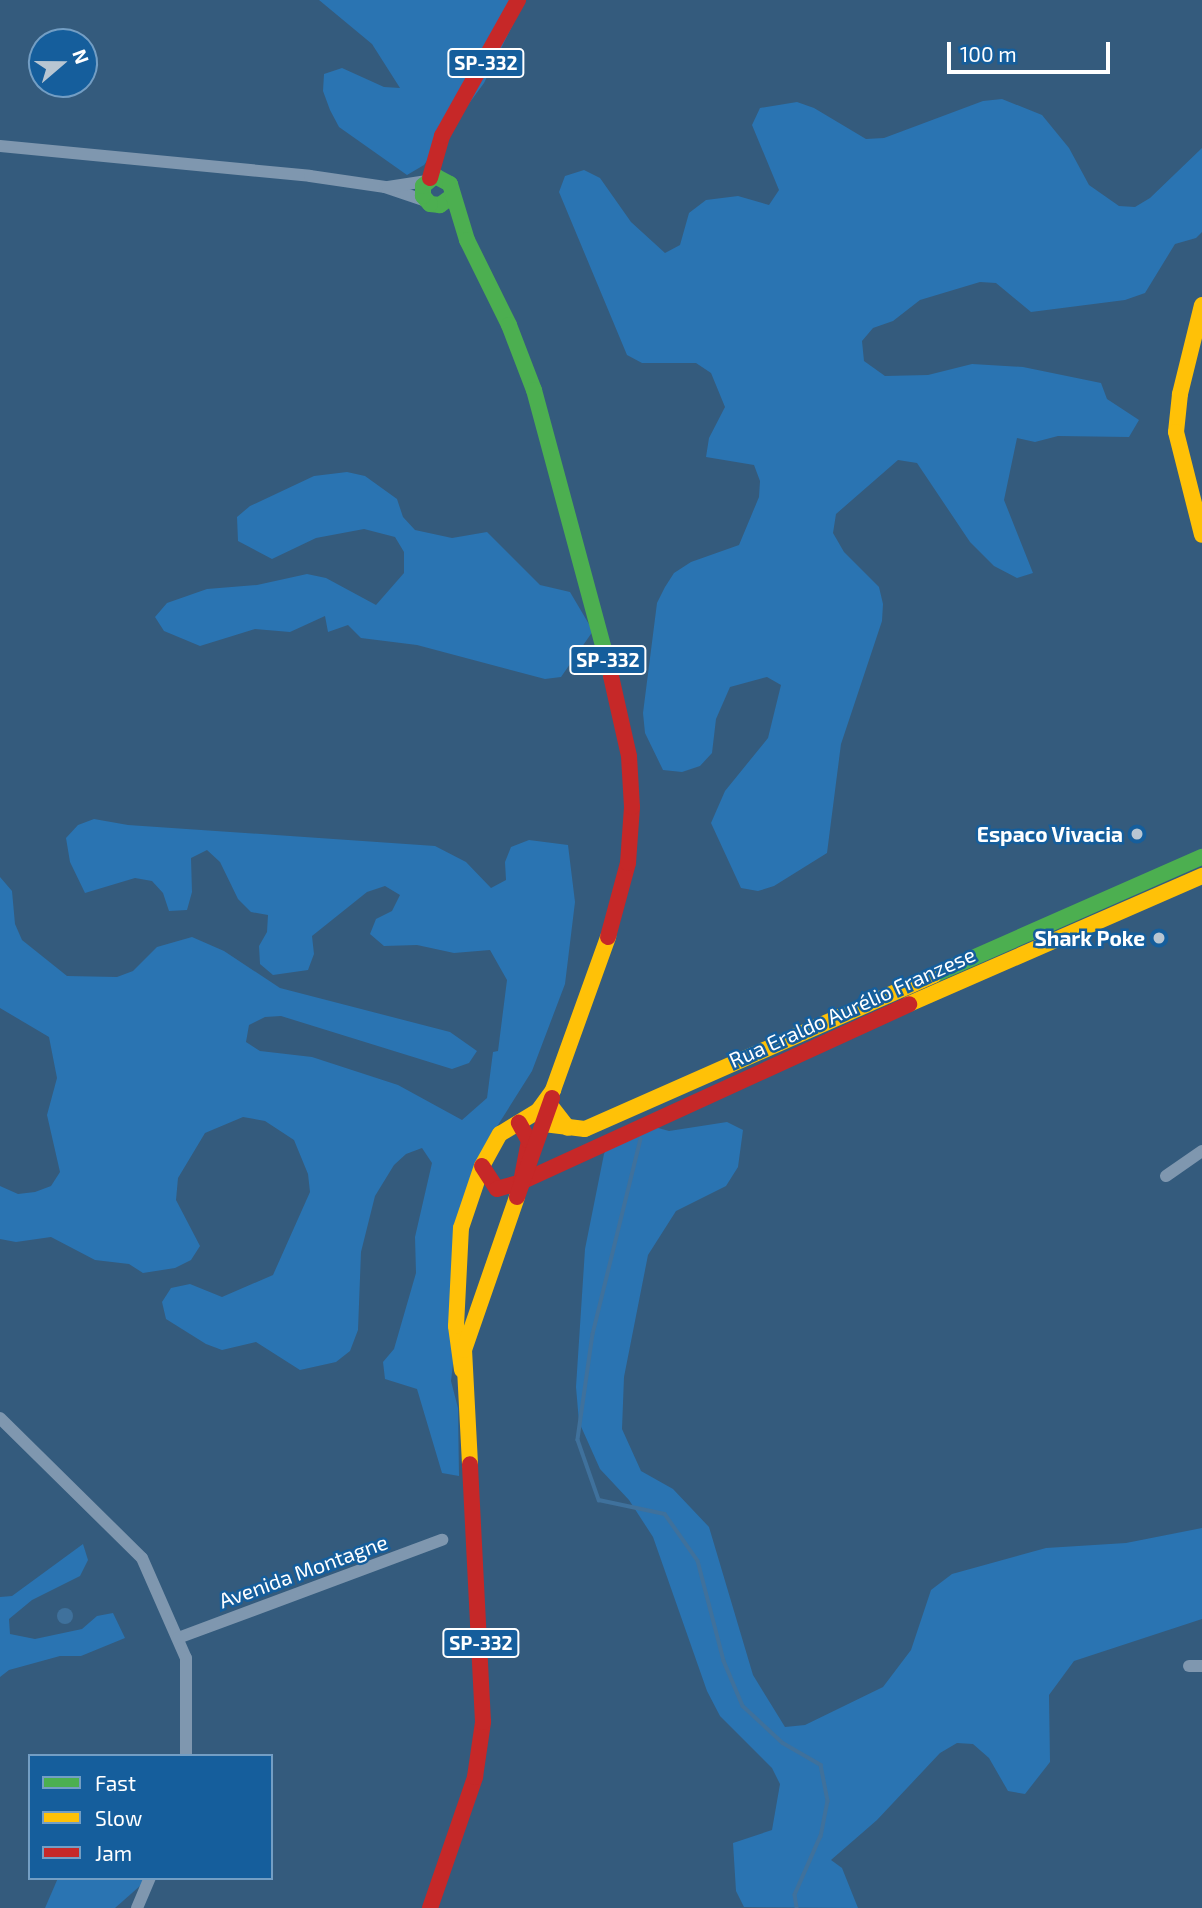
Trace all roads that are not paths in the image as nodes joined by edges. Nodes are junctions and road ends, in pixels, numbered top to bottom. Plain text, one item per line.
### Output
1 (518, 0) edge
2 (451, 125) junction
3 (0, 146) edge
4 (428, 180) junction
5 (385, 187) junction
6 (450, 189) junction
7 (431, 203) junction
8 (467, 240) junction
9 (1202, 304) edge
10 (1202, 535) edge
11 (1202, 857) edge
12 (1202, 876) edge
13 (551, 1098) junction
14 (514, 1124) junction
15 (544, 1124) junction
16 (568, 1128) junction
17 (1202, 1151) edge
18 (482, 1166) junction
19 (1166, 1177) dead end
20 (521, 1182) junction
21 (462, 1370) junction
22 (0, 1418) edge
23 (442, 1540) dead end
24 (178, 1637) junction
25 (186, 1754) edge
26 (148, 1880) edge
27 (137, 1908) edge
28 (430, 1908) edge

1 - 2 main road, SP-332
2 - 4 main road, SP-332
2 - 6 main road, SP-332
3 - 5 street
4 - 5 street
4 - 6 main road
4 - 7 main road, SP-332
5 - 7 street
6 - 7 main road
6 - 8 main road, SP-332
7 - 8 main road, SP-332
8 - 13 main road, SP-332
9 - 10 main road
11 - 16 main road, Rua Eraldo Aurélio Franzese
12 - 20 main road, Rua Eraldo Aurélio Franzese
13 - 14 main road, SP-332
13 - 15 main road, SP-332
13 - 16 main road
14 - 15 main road, Rua Eraldo Aurélio Franzese
14 - 18 main road, SP-332
14 - 20 main road
15 - 16 main road, Rua Eraldo Aurélio Franzese
15 - 20 main road, SP-332
17 - 19 street
18 - 20 main road
18 - 21 main road, SP-332
20 - 21 main road, SP-332
21 - 28 main road, SP-332
22 - 24 street
23 - 24 street, Avenida Montagne
24 - 25 street
26 - 27 street

